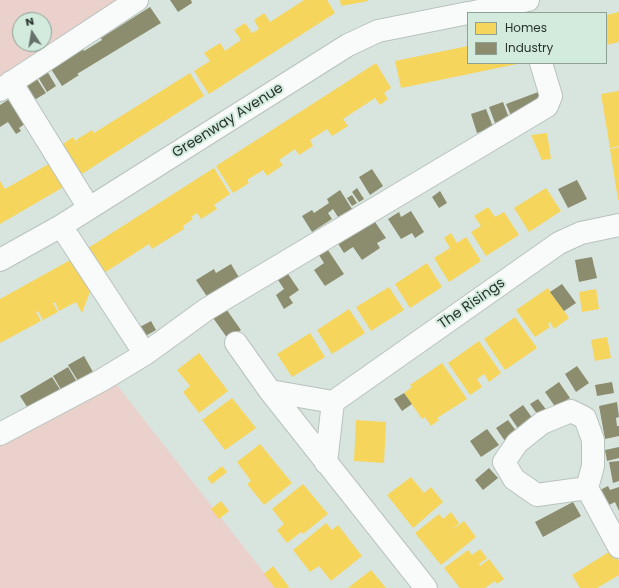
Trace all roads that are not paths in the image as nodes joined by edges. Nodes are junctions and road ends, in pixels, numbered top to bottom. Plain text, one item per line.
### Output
1 (138, 0) edge
2 (516, 4) edge
3 (474, 12) edge
4 (467, 13) edge
5 (541, 64) edge
6 (6, 86) edge
7 (89, 208) junction
8 (619, 225) edge
9 (61, 226) junction
10 (0, 260) edge
11 (236, 343) dead end
12 (145, 354) junction
13 (270, 391) junction
14 (333, 402) junction
15 (0, 434) edge
16 (326, 463) junction
17 (587, 488) dead end
18 (619, 547) edge
19 (426, 588) edge

1 - 6 street
2 - 3 street, Greenway Avenue
4 - 7 street, Greenway Avenue
5 - 12 street
6 - 7 street
7 - 9 street, Greenway Avenue
8 - 14 street, The Risings
9 - 10 street, Greenway Avenue
9 - 12 street
11 - 13 street
12 - 15 street
13 - 14 street
13 - 16 street
14 - 16 street
16 - 19 street
17 - 18 street

